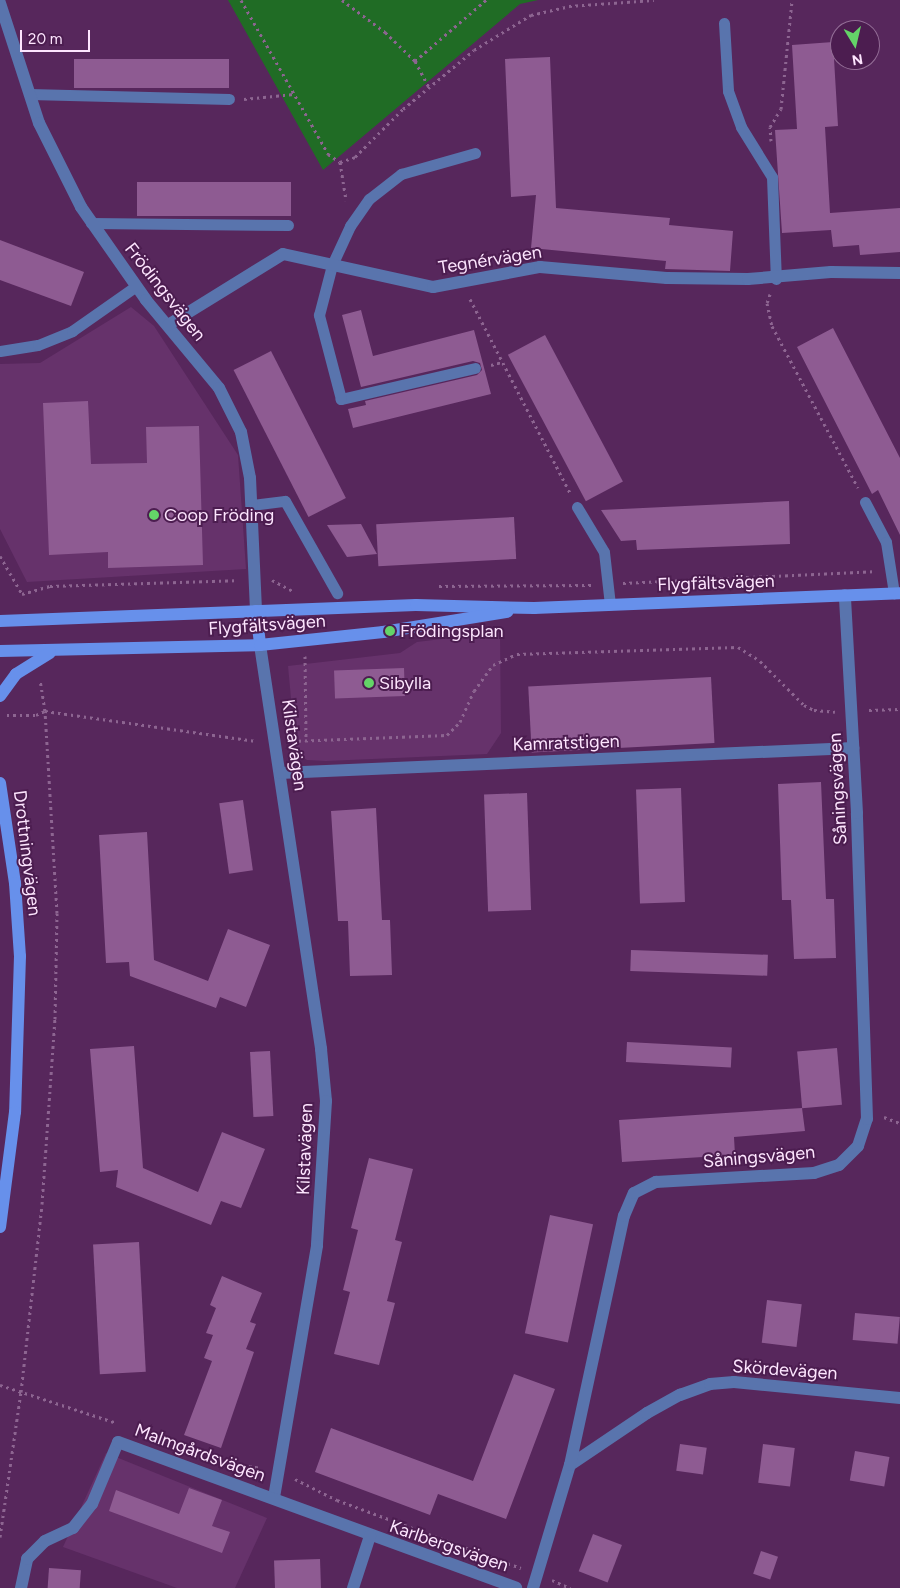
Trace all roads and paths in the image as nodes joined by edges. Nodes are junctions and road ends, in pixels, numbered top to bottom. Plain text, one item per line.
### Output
1 (241, 0) edge
2 (342, 0) edge
3 (486, 0) edge
4 (654, 0) edge
5 (792, 0) edge
6 (0, 3) edge
7 (724, 24) dead end
8 (415, 61) junction
9 (429, 87) junction
10 (29, 94) junction
11 (294, 94) junction
12 (229, 99) joint
13 (771, 144) dead end
14 (475, 153) dead end
15 (340, 162) junction
16 (91, 223) junction
17 (288, 226) dead end
18 (350, 226) junction
19 (332, 265) junction
20 (900, 273) edge
21 (776, 278) junction
22 (462, 283) junction
23 (136, 286) junction
24 (168, 325) junction
25 (0, 351) edge
26 (475, 368) dead end
27 (865, 502) joint
28 (251, 505) junction
29 (577, 507) joint
30 (0, 556) edge
31 (893, 570) junction
32 (255, 579) junction
33 (608, 584) junction
34 (430, 586) dead end
35 (337, 593) dead end
36 (897, 593) edge
37 (302, 594) dead end
38 (845, 595) junction
39 (610, 605) junction
40 (534, 608) junction
41 (256, 611) junction
42 (0, 621) edge
43 (260, 645) junction
44 (0, 651) edge
45 (54, 651) junction
46 (305, 661) dead end
47 (40, 678) dead end
48 (0, 696) edge
49 (900, 709) edge
50 (45, 711) junction
51 (851, 711) junction
52 (7, 715) dead end
53 (276, 741) junction
54 (306, 741) junction
55 (853, 748) junction
56 (280, 772) junction
57 (0, 783) edge
58 (0, 1227) edge
59 (900, 1398) edge
60 (570, 1465) junction
61 (274, 1498) junction
62 (370, 1536) junction
63 (0, 1538) edge
64 (21, 1588) edge
65 (353, 1588) edge
66 (516, 1588) edge
67 (533, 1588) edge

1 - 11 path
2 - 8 path
3 - 8 path
4 - 9 path
5 - 13 path
6 - 10 street, Frödingsvägen
7 - 21 lane
8 - 9 path
9 - 15 path
10 - 12 lane
10 - 16 street, Frödingsvägen
11 - 12 path
11 - 15 path
14 - 18 lane
15 - 18 path
16 - 17 lane
16 - 23 street, Frödingsvägen
18 - 19 lane
19 - 22 street, Tegnérvägen
19 - 24 street, Tegnérvägen
19 - 26 lane
20 - 21 street, Tegnérvägen
21 - 22 street, Tegnérvägen
21 - 27 path
22 - 29 path
23 - 24 street, Frödingsvägen
23 - 25 lane
24 - 28 street, Frödingsvägen
27 - 31 lane
28 - 32 street, Frödingsvägen
28 - 35 lane
29 - 33 lane
30 - 32 path
31 - 33 path
31 - 36 lane
32 - 37 path
32 - 41 street, Frödingsvägen
33 - 34 path
33 - 39 lane
36 - 38 street, Flygfältsvägen
38 - 39 street, Flygfältsvägen
38 - 51 street, Såningsvägen
39 - 40 street, Flygfältsvägen
40 - 41 street, Flygfältsvägen
40 - 43 street, Flygfältsvägen
41 - 42 street, Flygfältsvägen
41 - 43 street
43 - 45 street, Flygfältsvägen
43 - 53 street, Kilstavägen
44 - 45 street, Flygfältsvägen
45 - 48 street
46 - 54 path
47 - 50 path
49 - 51 path
50 - 52 path
50 - 53 path
50 - 63 path
51 - 54 path
51 - 55 street, Såningsvägen
53 - 54 path
53 - 56 street, Kilstavägen
55 - 56 street, Kamratstigen
55 - 60 street, Såningsvägen
56 - 61 street, Kilstavägen
57 - 58 street, Drottningvägen
59 - 60 street, Skördevägen
60 - 67 street, Såningsvägen
61 - 62 street
61 - 64 street, Malmgårdsvägen
62 - 65 street
62 - 66 street, Karlbergsvägen

